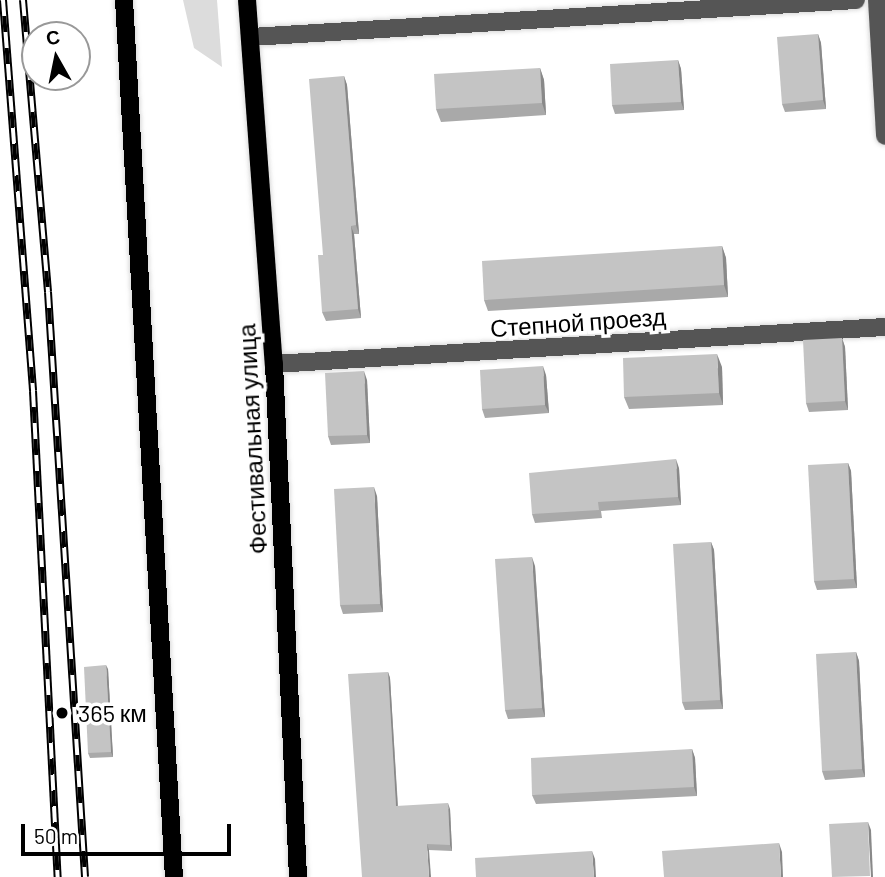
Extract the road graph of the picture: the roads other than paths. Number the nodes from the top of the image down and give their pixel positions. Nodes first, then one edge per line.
1 (124, 0) edge
2 (247, 0) edge
3 (856, 0) edge
4 (877, 0) edge
5 (251, 37) junction
6 (885, 136) edge
7 (885, 327) edge
8 (274, 364) junction
9 (174, 877) edge
10 (298, 877) edge

1 - 9 main road
2 - 5 main road, Фестивальная улица
3 - 5 street
4 - 6 street
5 - 8 main road, Фестивальная улица
7 - 8 street, Степной проезд
8 - 10 main road, Фестивальная улица

